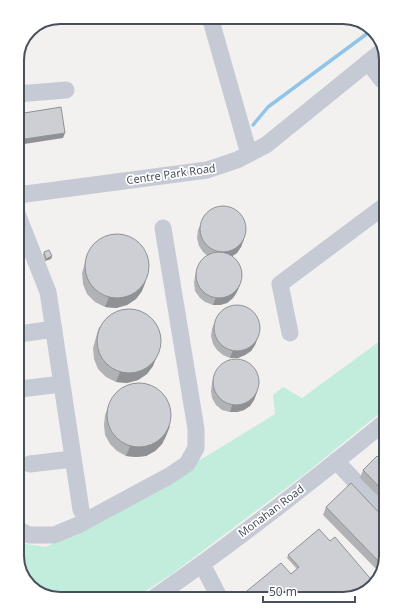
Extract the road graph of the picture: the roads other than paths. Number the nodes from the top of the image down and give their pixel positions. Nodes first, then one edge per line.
1 (212, 24) edge
2 (379, 54) edge
3 (368, 62) junction
4 (379, 76) edge
5 (66, 90) dead end
6 (24, 93) edge
7 (249, 154) junction
8 (24, 194) edge
9 (379, 210) edge
10 (163, 228) dead end
11 (24, 231) edge
12 (54, 329) junction
13 (24, 333) edge
14 (290, 333) dead end
15 (62, 384) junction
16 (24, 389) edge
17 (379, 430) edge
18 (72, 458) junction
19 (336, 461) junction
20 (30, 464) dead end
21 (379, 507) edge
22 (81, 510) dead end
23 (24, 532) edge
24 (202, 564) junction
25 (164, 592) edge
26 (216, 592) edge

1 - 7 street
2 - 3 street, Centre Park Road
3 - 4 street
3 - 7 street, Centre Park Road
5 - 6 street
7 - 8 street, Centre Park Road
9 - 14 street
10 - 23 street
11 - 12 street
12 - 13 street
12 - 15 street
15 - 16 street
15 - 18 street
17 - 19 street, Monahan Road
18 - 20 street
18 - 22 street
19 - 21 street
19 - 24 street, Monahan Road
24 - 25 street, Monahan Road
24 - 26 street

